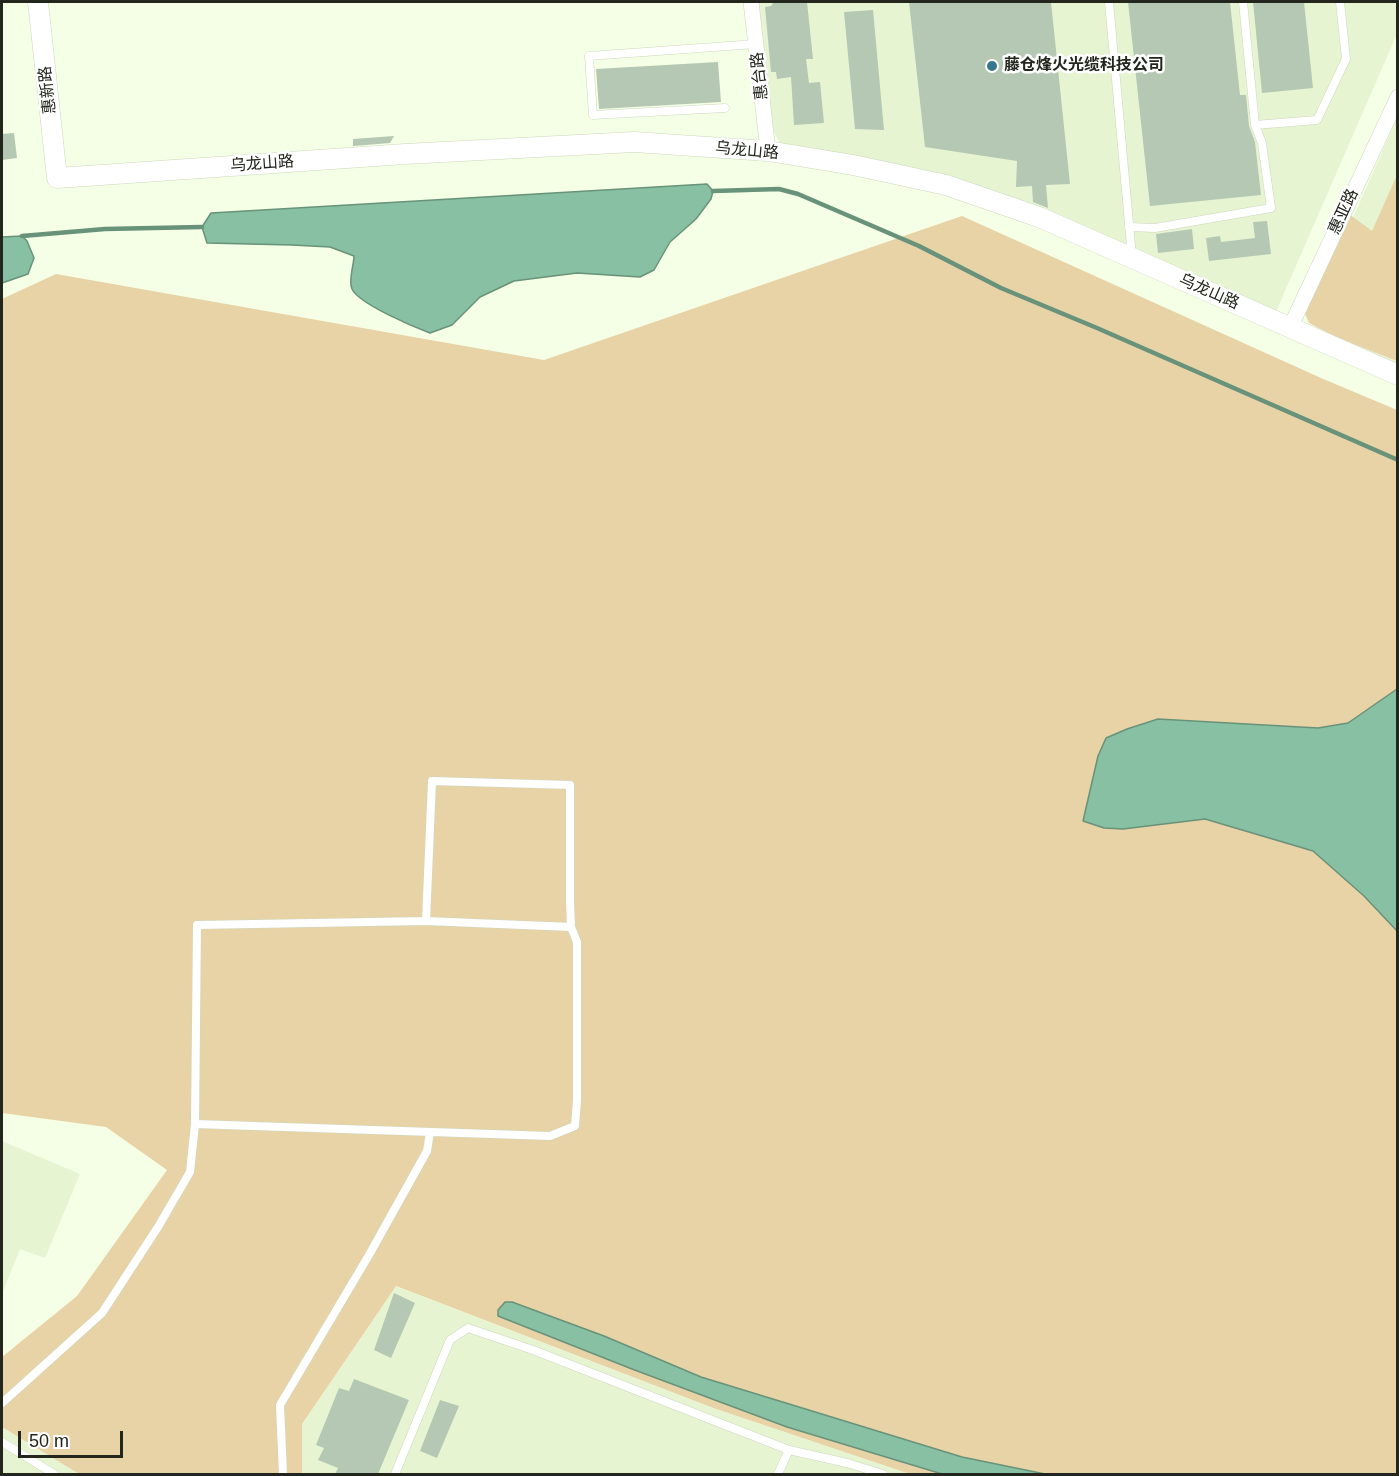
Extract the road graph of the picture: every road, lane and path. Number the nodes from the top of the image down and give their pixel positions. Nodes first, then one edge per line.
1 (38, 2) edge
2 (751, 2) edge
3 (1109, 2) edge
4 (1243, 2) edge
5 (1340, 2) edge
6 (756, 44) junction
7 (1398, 97) edge
8 (725, 108) dead end
9 (1255, 124) junction
10 (768, 151) junction
11 (57, 178) joint
12 (1129, 227) junction
13 (1132, 258) junction
14 (1290, 328) junction
15 (1398, 375) edge
16 (426, 921) junction
17 (571, 927) junction
18 (195, 1124) junction
19 (430, 1132) junction
20 (2, 1403) edge
21 (2, 1442) edge
22 (789, 1450) junction
23 (54, 1474) edge
24 (283, 1474) edge
25 (395, 1474) edge
26 (778, 1474) edge
27 (883, 1474) edge

1 - 11 street, 惠新路
2 - 6 street, 惠台路
3 - 12 lane
4 - 9 lane
5 - 9 lane
6 - 8 lane
6 - 10 street, 惠台路
7 - 14 street, 惠亚路
9 - 12 lane
10 - 11 street, 乌龙山路
10 - 13 street, 乌龙山路
12 - 13 lane
13 - 14 street, 乌龙山路
14 - 15 street, 乌龙山路
16 - 17 lane
16 - 17 lane
16 - 18 lane
17 - 19 lane
18 - 19 lane
18 - 20 lane
19 - 24 lane
21 - 23 lane
22 - 25 lane
22 - 26 lane
22 - 27 lane

